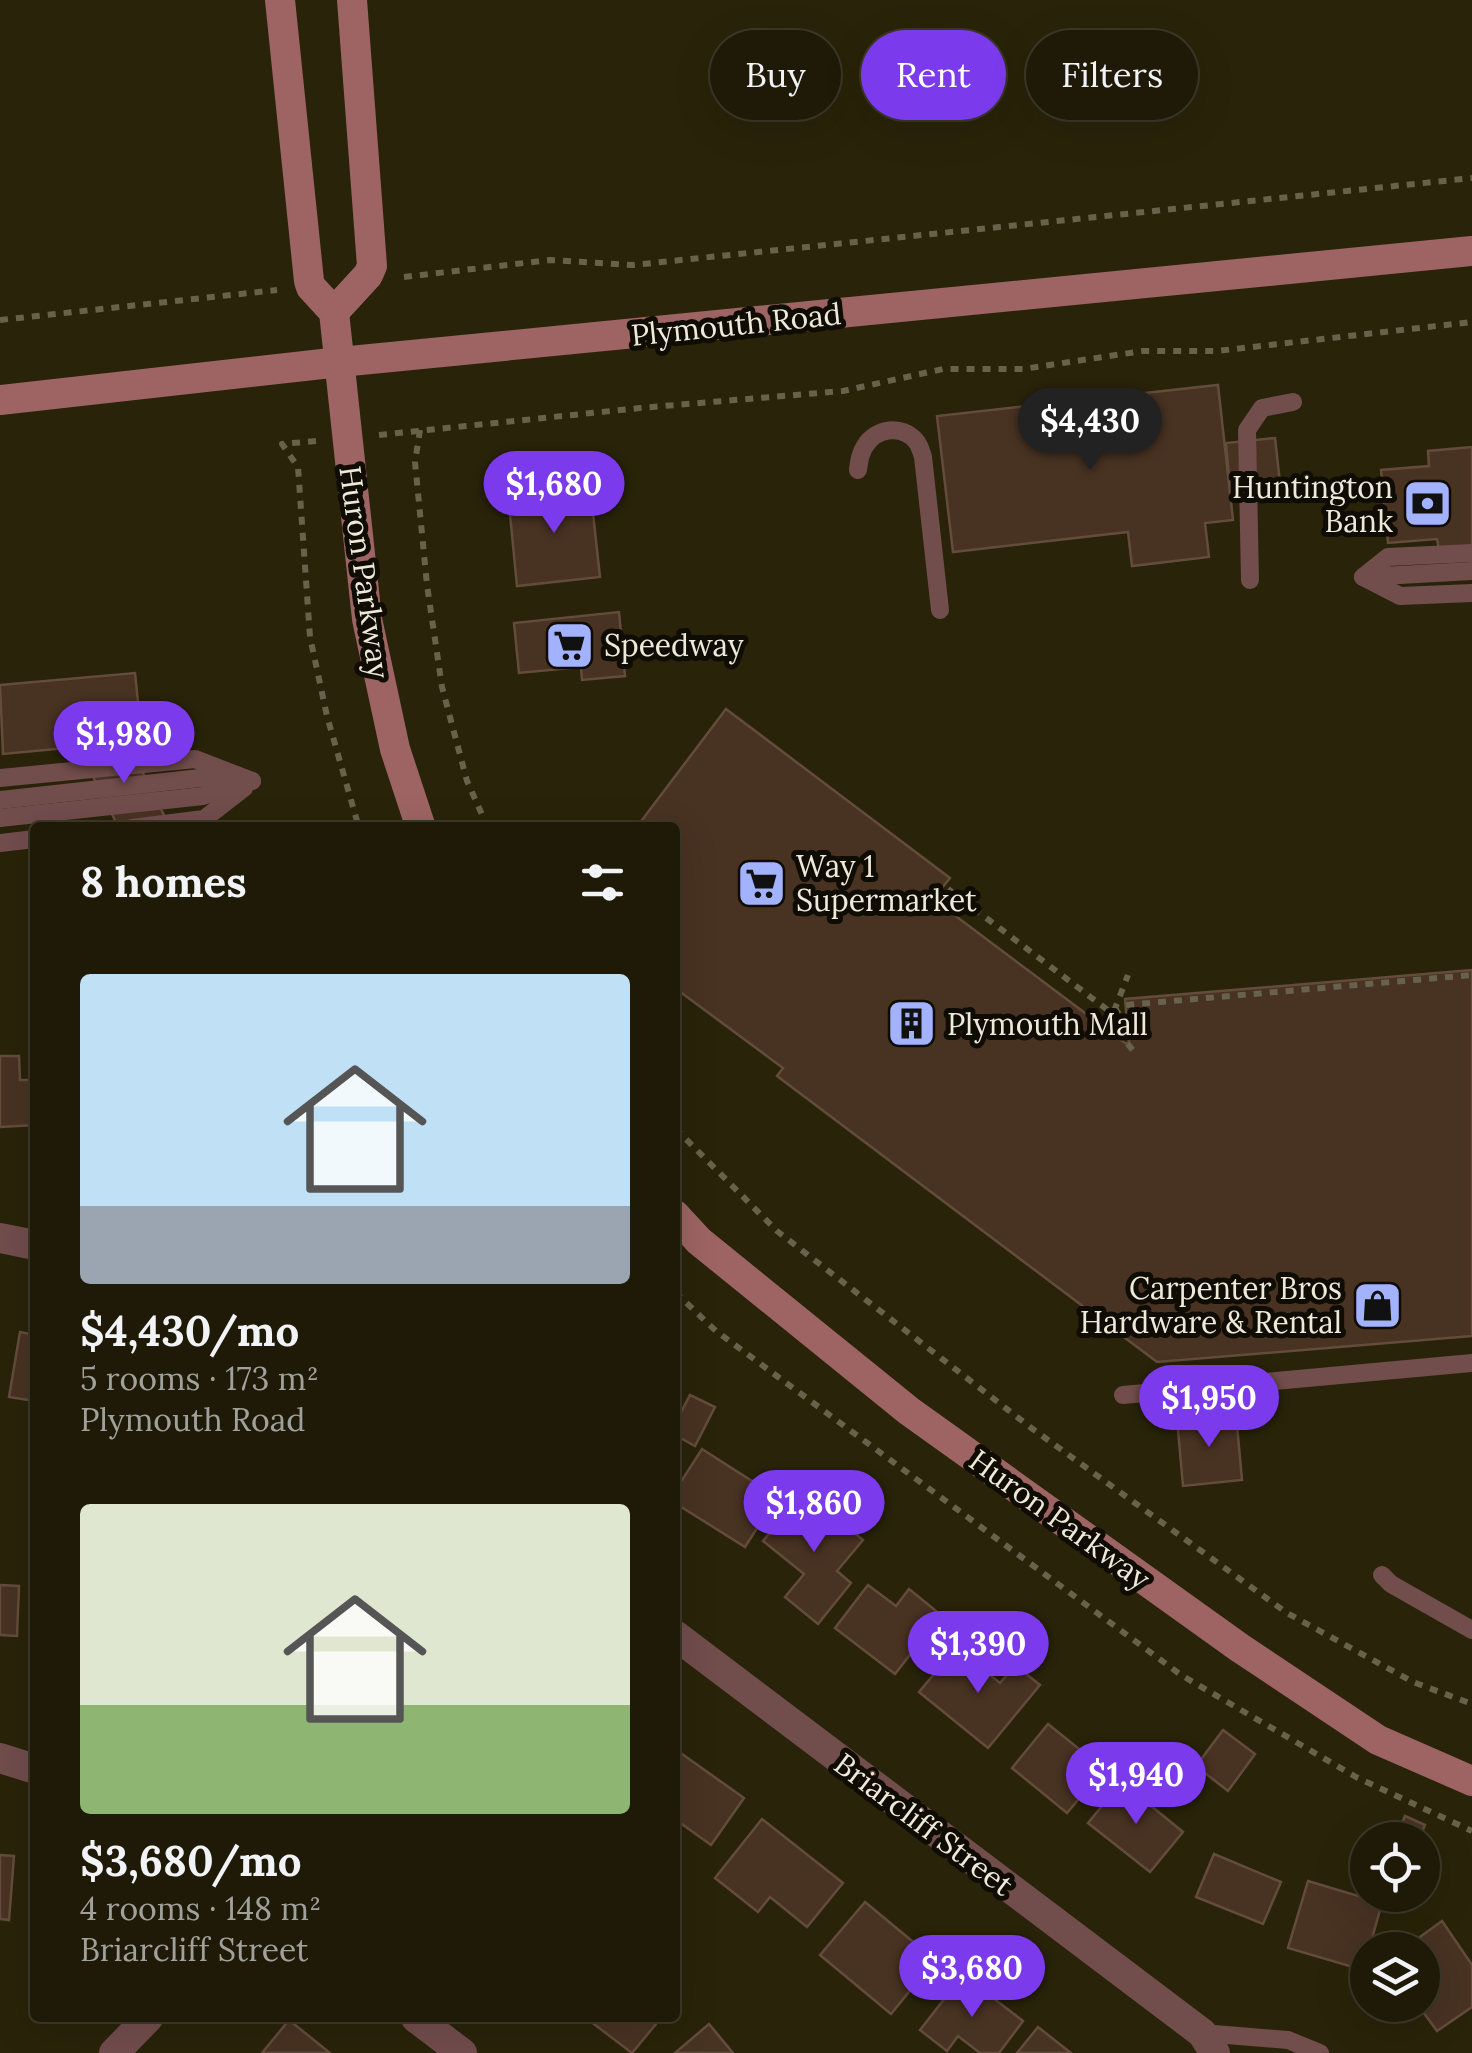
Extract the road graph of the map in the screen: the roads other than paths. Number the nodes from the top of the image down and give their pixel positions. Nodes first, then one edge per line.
1 (280, 0) edge
2 (352, 0) edge
3 (1472, 251) edge
4 (334, 312) junction
5 (340, 362) junction
6 (0, 400) edge
7 (1293, 402) dead end
8 (858, 470) dead end
9 (1472, 554) edge
10 (1472, 572) edge
11 (1364, 577) junction
12 (1250, 580) dead end
13 (1472, 593) edge
14 (940, 610) dead end
15 (0, 778) edge
16 (252, 781) junction
17 (0, 800) edge
18 (0, 818) edge
19 (180, 822) edge
20 (419, 822) edge
21 (30, 840) edge
22 (0, 843) edge
23 (680, 1220) edge
24 (0, 1238) edge
25 (30, 1244) edge
26 (1472, 1363) edge
27 (1123, 1396) dead end
28 (1382, 1575) dead end
29 (1472, 1630) edge
30 (680, 1639) edge
31 (0, 1758) edge
32 (30, 1767) edge
33 (1472, 1781) edge
34 (144, 2022) edge
35 (421, 2022) edge
36 (1209, 2043) edge
37 (114, 2053) edge
38 (462, 2053) edge
39 (1320, 2053) edge

1 - 4 main road, Huron Parkway
2 - 4 main road
3 - 5 main road, Plymouth Road
4 - 5 main road, Huron Parkway
5 - 6 main road, Plymouth Road
5 - 20 main road, Huron Parkway
7 - 12 lane
8 - 14 lane
9 - 11 lane
10 - 11 lane
11 - 13 lane
15 - 16 lane
16 - 17 lane
16 - 18 lane
16 - 19 lane
21 - 22 lane
23 - 33 main road, Huron Parkway
24 - 25 street
26 - 27 lane
28 - 29 lane
30 - 36 street, Briarcliff Street
31 - 32 street
34 - 37 street
35 - 38 street
36 - 39 lane

